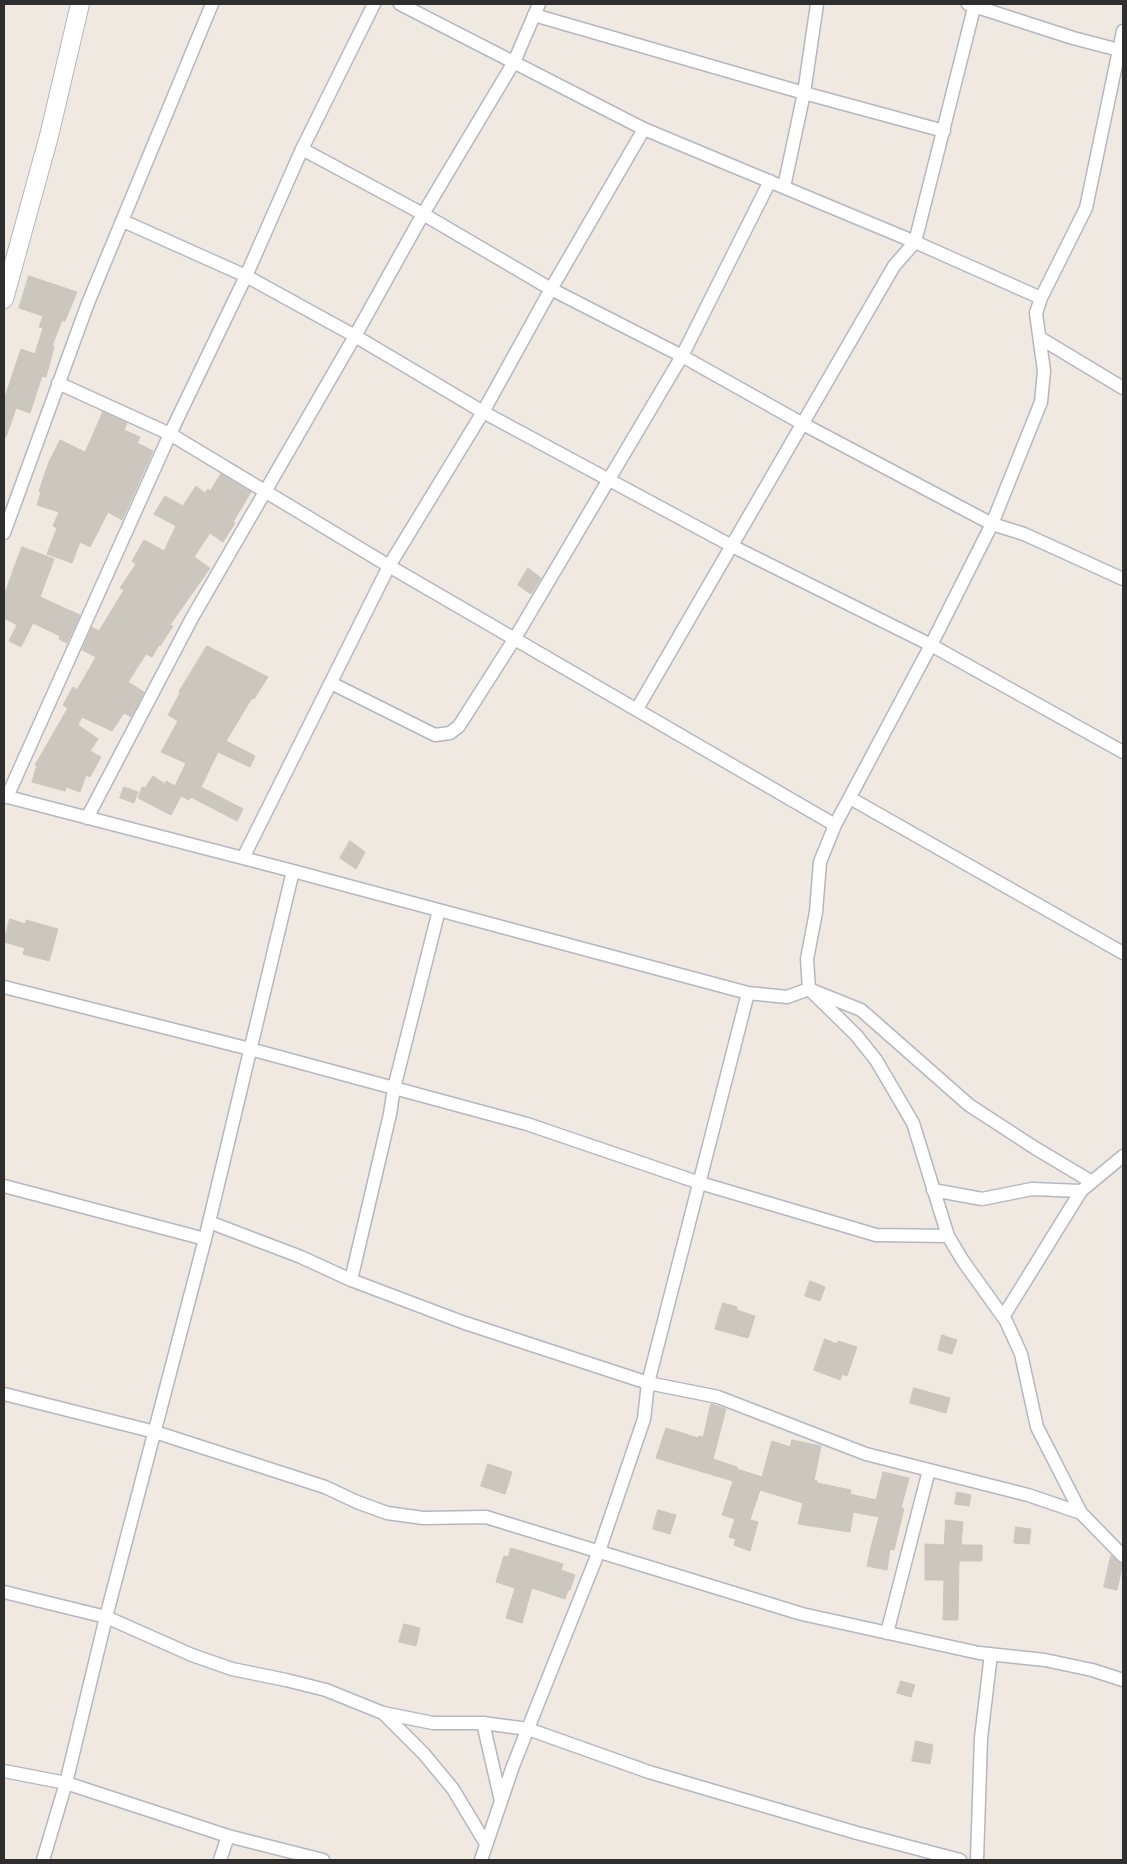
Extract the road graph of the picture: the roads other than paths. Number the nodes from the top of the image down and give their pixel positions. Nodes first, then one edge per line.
1 (80, 4) edge
2 (212, 4) edge
3 (374, 4) edge
4 (400, 4) edge
5 (817, 4) edge
6 (972, 4) edge
7 (537, 9) edge
8 (1123, 31) edge
9 (1121, 51) edge
10 (514, 62) junction
11 (804, 93) junction
12 (644, 128) junction
13 (944, 131) junction
14 (302, 149) junction
15 (770, 181) junction
16 (784, 187) junction
17 (423, 214) junction
18 (123, 221) junction
19 (915, 242) junction
20 (246, 276) junction
21 (551, 289) junction
22 (1040, 298) junction
23 (4, 299) edge
24 (355, 336) junction
25 (1040, 338) junction
26 (682, 356) junction
27 (58, 383) junction
28 (1123, 388) edge
29 (482, 412) junction
30 (802, 424) junction
31 (170, 434) junction
32 (608, 479) junction
33 (265, 491) junction
34 (992, 524) junction
35 (4, 533) edge
36 (732, 546) junction
37 (390, 566) junction
38 (1123, 579) edge
39 (515, 638) junction
40 (931, 645) junction
41 (331, 683) junction
42 (637, 709) junction
43 (1123, 752) edge
44 (5, 797) edge
45 (850, 798) junction
46 (87, 818) junction
47 (835, 825) junction
48 (243, 858) junction
49 (293, 871) junction
50 (439, 910) junction
51 (1123, 953) edge
52 (4, 987) edge
53 (810, 989) junction
54 (748, 993) junction
55 (250, 1049) junction
56 (394, 1088) junction
57 (1123, 1156) edge
58 (1092, 1182) junction
59 (700, 1183) junction
60 (4, 1186) edge
61 (933, 1190) junction
62 (1081, 1191) junction
63 (209, 1222) junction
64 (948, 1236) junction
65 (205, 1239) junction
66 (350, 1280) junction
67 (1003, 1317) junction
68 (648, 1382) junction
69 (4, 1394) edge
70 (155, 1432) junction
71 (929, 1470) junction
72 (1080, 1513) junction
73 (599, 1551) junction
74 (1123, 1556) edge
75 (4, 1592) edge
76 (106, 1617) junction
77 (887, 1633) junction
78 (991, 1654) junction
79 (1123, 1680) edge
80 (383, 1713) junction
81 (483, 1723) junction
82 (528, 1729) junction
83 (4, 1771) edge
84 (66, 1783) junction
85 (501, 1802) junction
86 (228, 1836) junction
87 (486, 1844) junction
88 (43, 1860) edge
89 (220, 1860) edge
90 (322, 1860) edge
91 (481, 1860) edge
92 (960, 1860) edge
93 (977, 1860) edge

1 - 23 street
2 - 18 street
3 - 14 street
4 - 10 street
5 - 11 street
6 - 9 street
6 - 13 street
7 - 10 street
7 - 11 street
8 - 9 street
9 - 22 street
10 - 12 street
10 - 17 street
11 - 13 street
11 - 16 street
12 - 15 street
12 - 21 street
13 - 19 street
14 - 17 street
14 - 20 street
15 - 16 street
15 - 26 street
16 - 19 street
17 - 21 street
17 - 24 street
18 - 20 street
18 - 27 street
19 - 22 street
19 - 30 street
20 - 24 street
20 - 31 street
21 - 26 street
21 - 29 street
22 - 25 street
24 - 29 street
24 - 33 street
25 - 28 street
25 - 34 street
26 - 30 street
26 - 32 street
27 - 31 street
27 - 35 street
29 - 32 street
29 - 37 street
30 - 34 street
30 - 36 street
31 - 33 street
31 - 44 street
32 - 36 street
32 - 39 street
33 - 37 street
33 - 46 street
34 - 38 street
34 - 40 street
36 - 40 street
36 - 42 street
37 - 39 street
37 - 41 street
39 - 41 street
39 - 42 street
40 - 43 street
40 - 45 street
41 - 48 street
42 - 47 street
44 - 46 street
45 - 47 street
45 - 51 street
46 - 48 street
47 - 53 street
48 - 49 street
49 - 50 street
49 - 55 street
50 - 54 street
50 - 56 street
52 - 55 street
53 - 54 street
53 - 58 street
53 - 61 street
54 - 59 street
55 - 56 street
55 - 63 street
56 - 59 street
56 - 66 street
57 - 58 street
58 - 62 street
59 - 64 street
59 - 68 street
60 - 65 street
61 - 62 street
61 - 64 street
62 - 67 street
63 - 65 street
63 - 66 street
64 - 67 street
65 - 70 street
66 - 68 street
67 - 72 street
68 - 71 street
68 - 73 street
69 - 70 street
70 - 73 street
70 - 76 street
71 - 72 street
71 - 77 street
72 - 74 street
73 - 77 street
73 - 82 street
75 - 76 street
76 - 80 street
76 - 84 street
77 - 78 street
78 - 79 street
78 - 93 street
80 - 81 street
80 - 87 street
81 - 82 street
81 - 85 street
82 - 85 street
82 - 92 street
83 - 84 street
84 - 86 street
84 - 88 street
85 - 87 street
86 - 89 street
86 - 90 street
87 - 91 street

